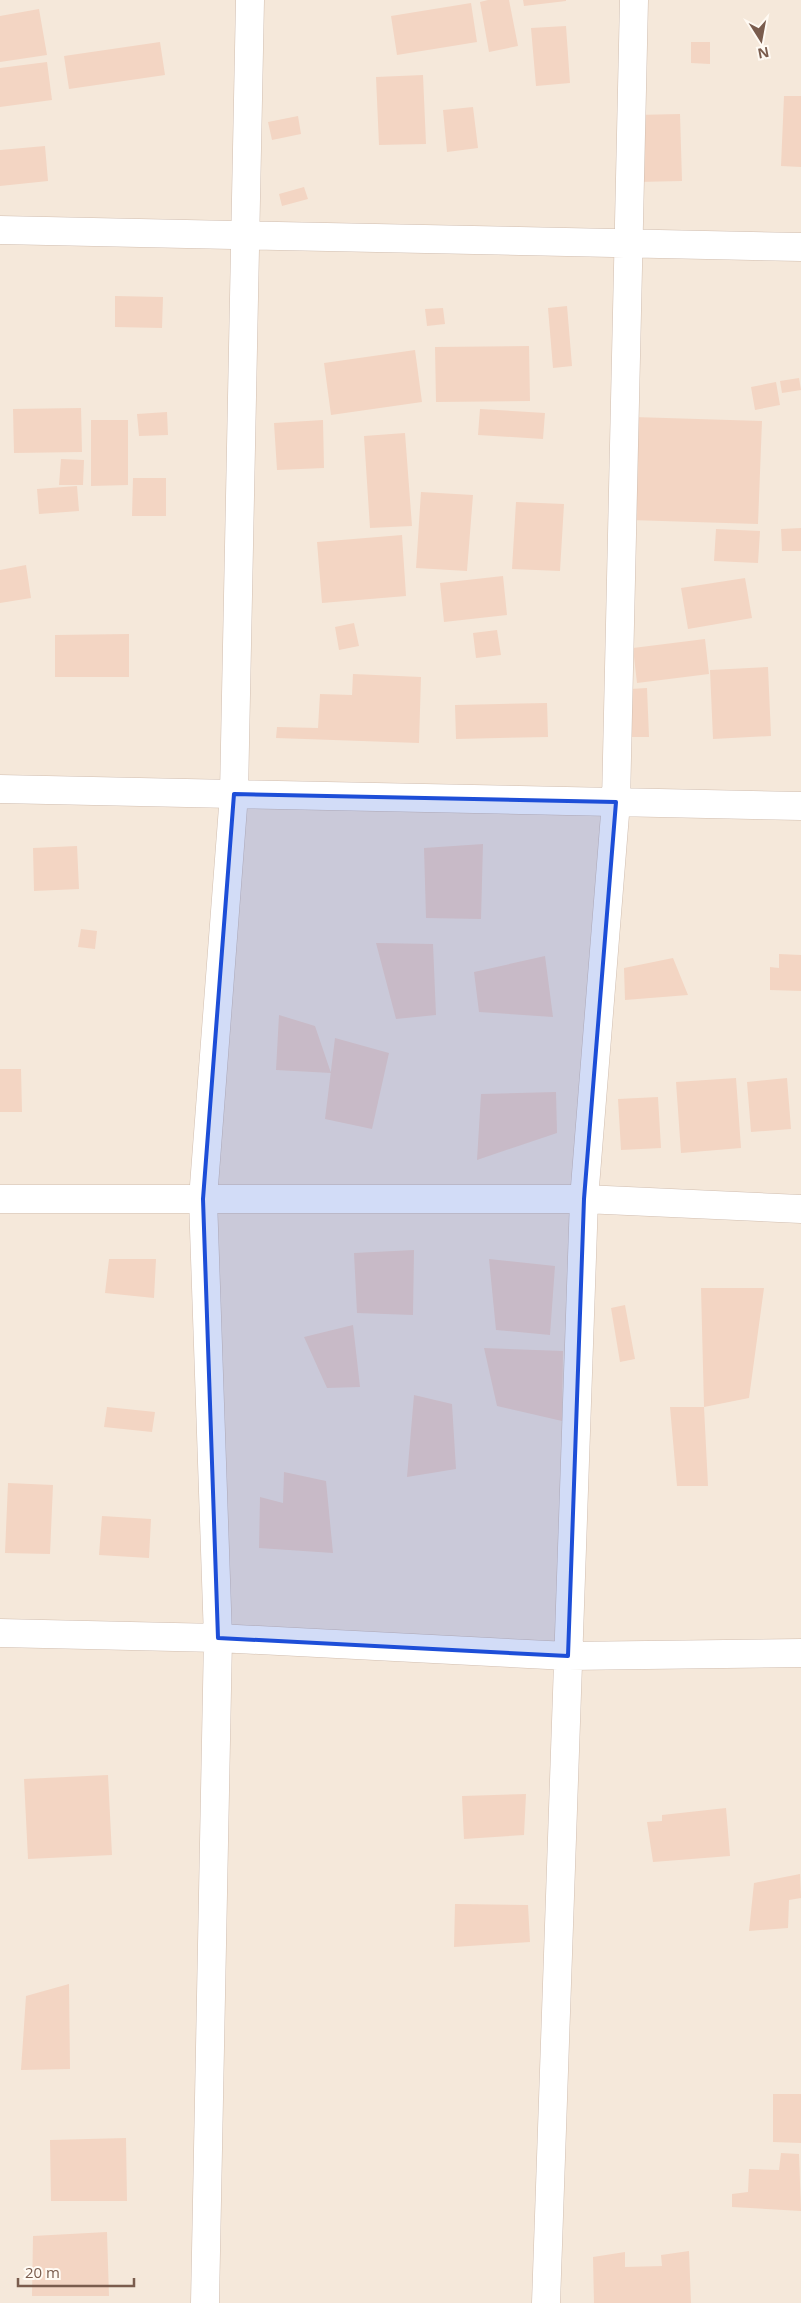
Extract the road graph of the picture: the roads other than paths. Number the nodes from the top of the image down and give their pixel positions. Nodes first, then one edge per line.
1 (250, 0) edge
2 (634, 0) edge
3 (0, 230) edge
4 (245, 236) junction
5 (628, 244) junction
6 (801, 247) edge
7 (0, 789) edge
8 (234, 794) junction
9 (616, 802) junction
10 (801, 806) edge
11 (0, 1199) edge
12 (203, 1199) junction
13 (584, 1199) junction
14 (801, 1208) edge
15 (0, 1633) edge
16 (218, 1638) junction
17 (801, 1653) edge
18 (568, 1656) junction
19 (205, 2303) edge
20 (546, 2303) edge

1 - 4 street
2 - 5 street
3 - 4 street
4 - 5 street
4 - 8 street
5 - 6 street
5 - 9 street
7 - 8 street
8 - 9 street
8 - 12 street
9 - 10 street
9 - 13 street
11 - 12 street
12 - 13 street
12 - 16 street
13 - 14 street
13 - 18 street
15 - 16 street
16 - 18 street
16 - 19 street
17 - 18 street
18 - 20 street

